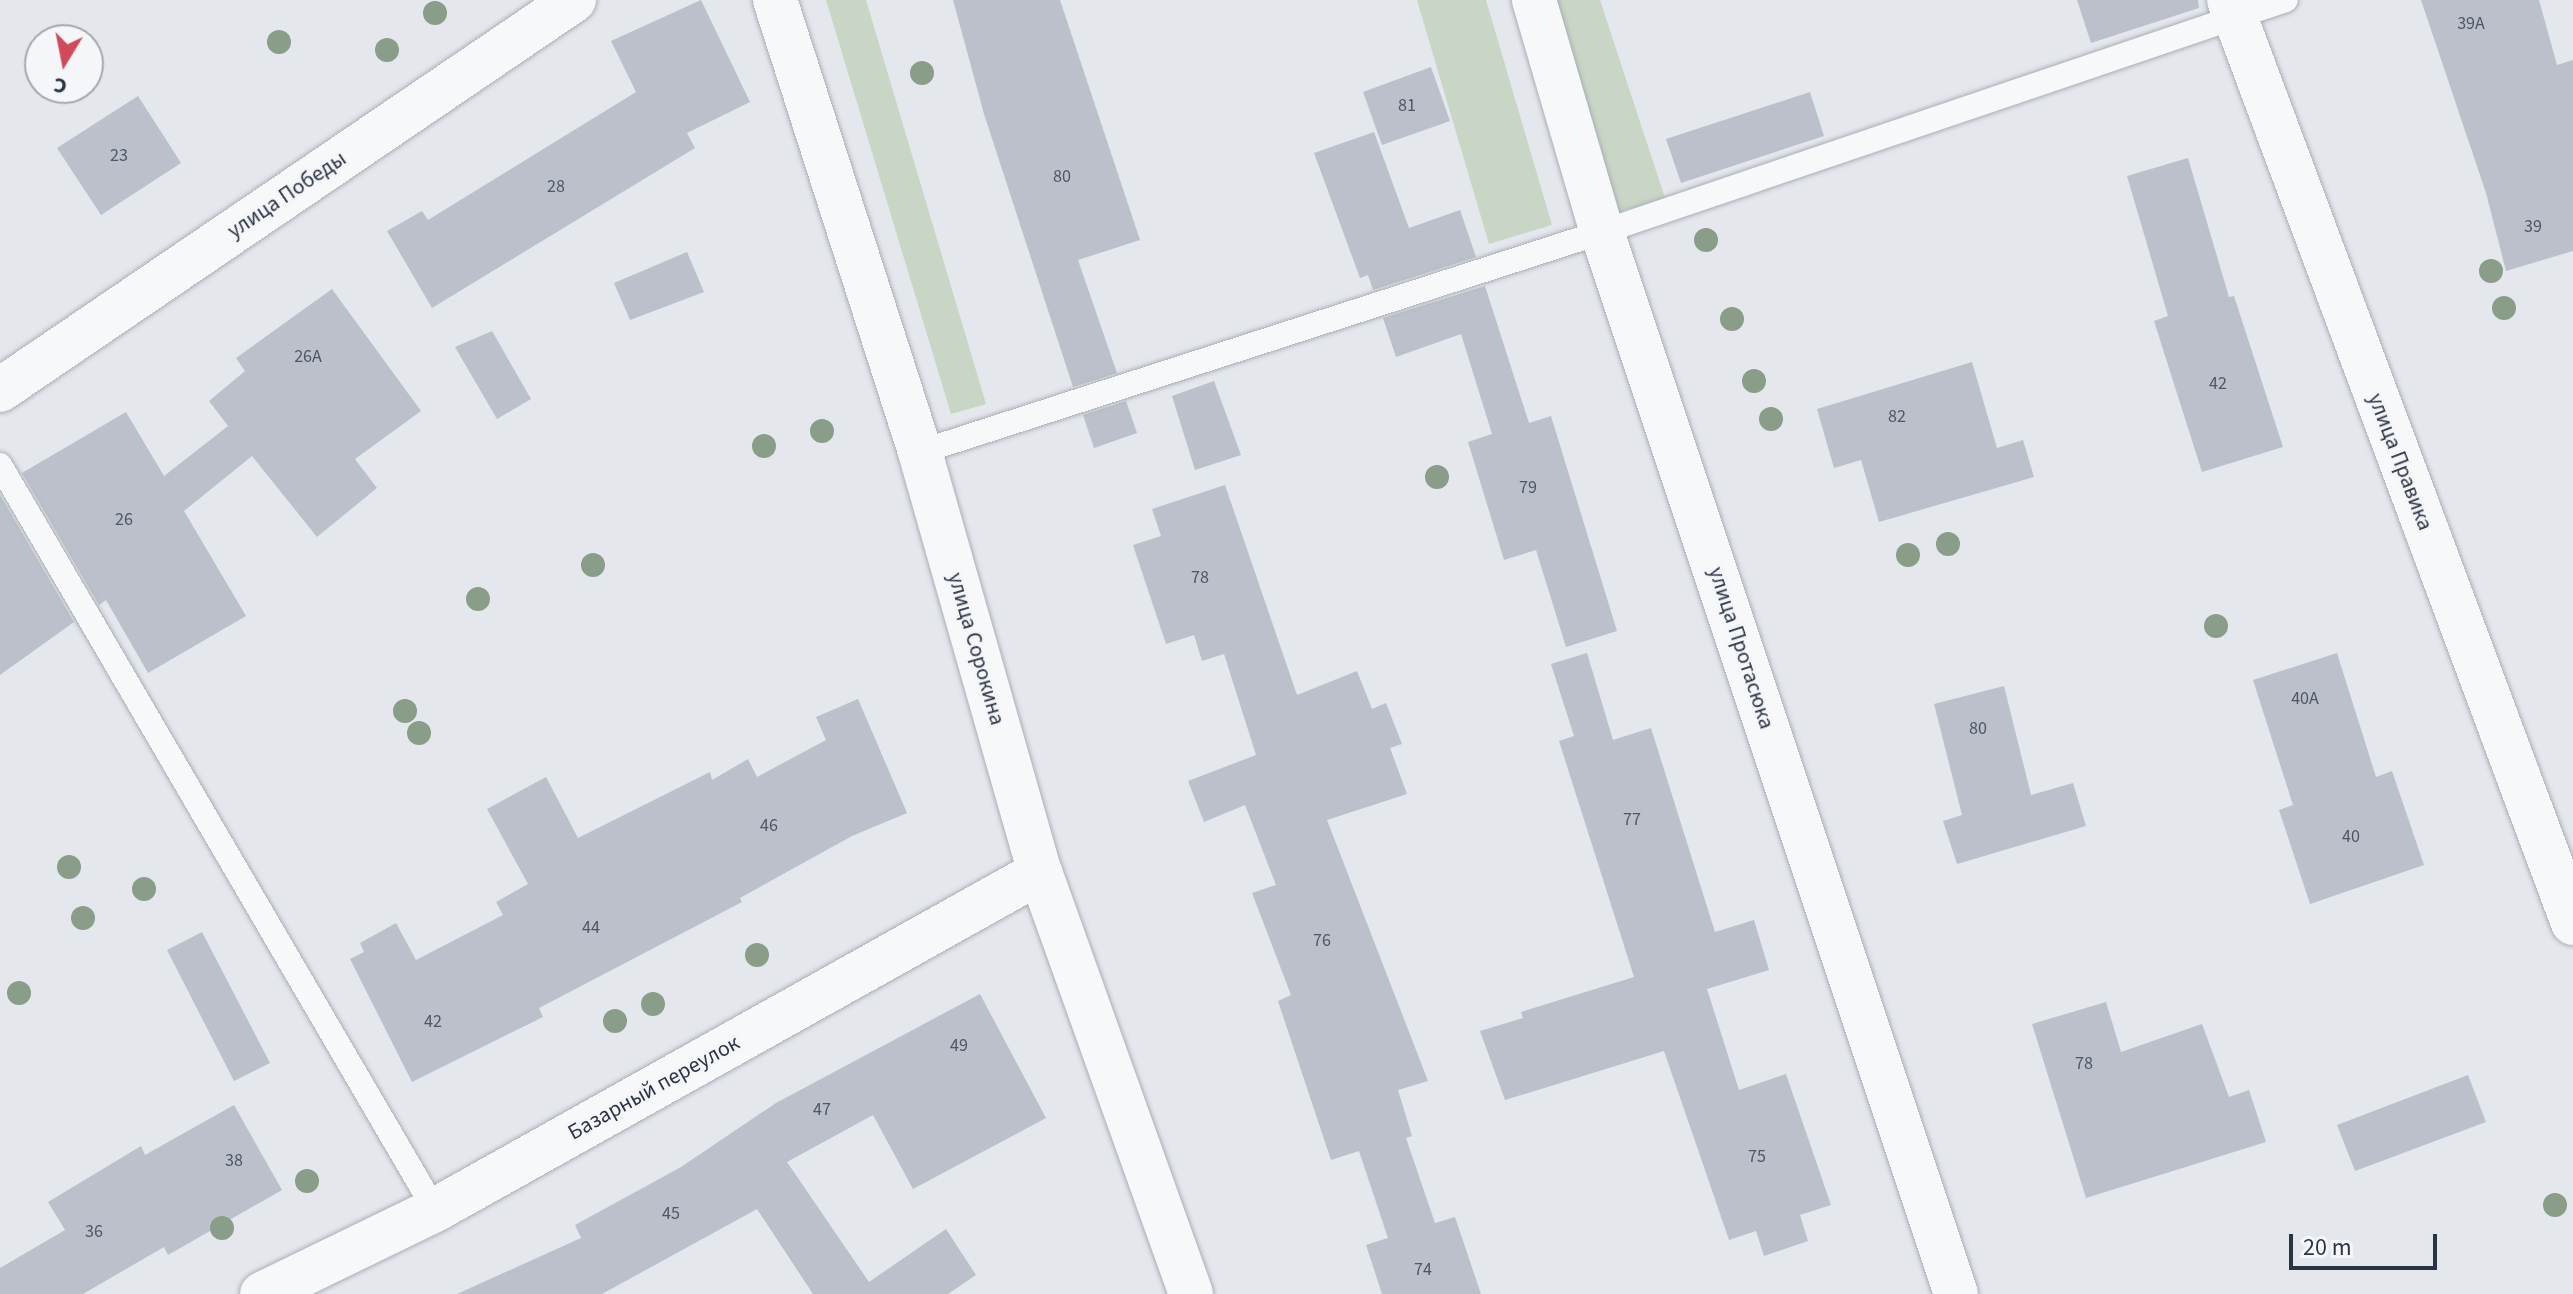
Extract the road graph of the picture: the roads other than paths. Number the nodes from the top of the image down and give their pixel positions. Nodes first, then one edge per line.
1 (574, 0) edge
2 (775, 0) edge
3 (1534, 0) edge
4 (2286, 0) edge
5 (2231, 9) edge
6 (1602, 232) junction
7 (0, 390) edge
8 (920, 452) junction
9 (0, 465) edge
10 (1040, 872) junction
11 (2573, 923) edge
12 (435, 1210) junction
13 (262, 1294) edge
14 (1191, 1294) edge
15 (1956, 1294) edge

1 - 7 street, улица Победы
2 - 8 street, улица Сорокина
3 - 6 street, улица Протасюка
4 - 5 lane
5 - 6 lane
5 - 11 street, улица Правика
6 - 8 lane
6 - 15 street, улица Протасюка
8 - 10 street, улица Сорокина
9 - 12 lane
10 - 12 street, Базарный переулок
10 - 14 street, улица Сорокина
12 - 13 street, Базарный переулок

